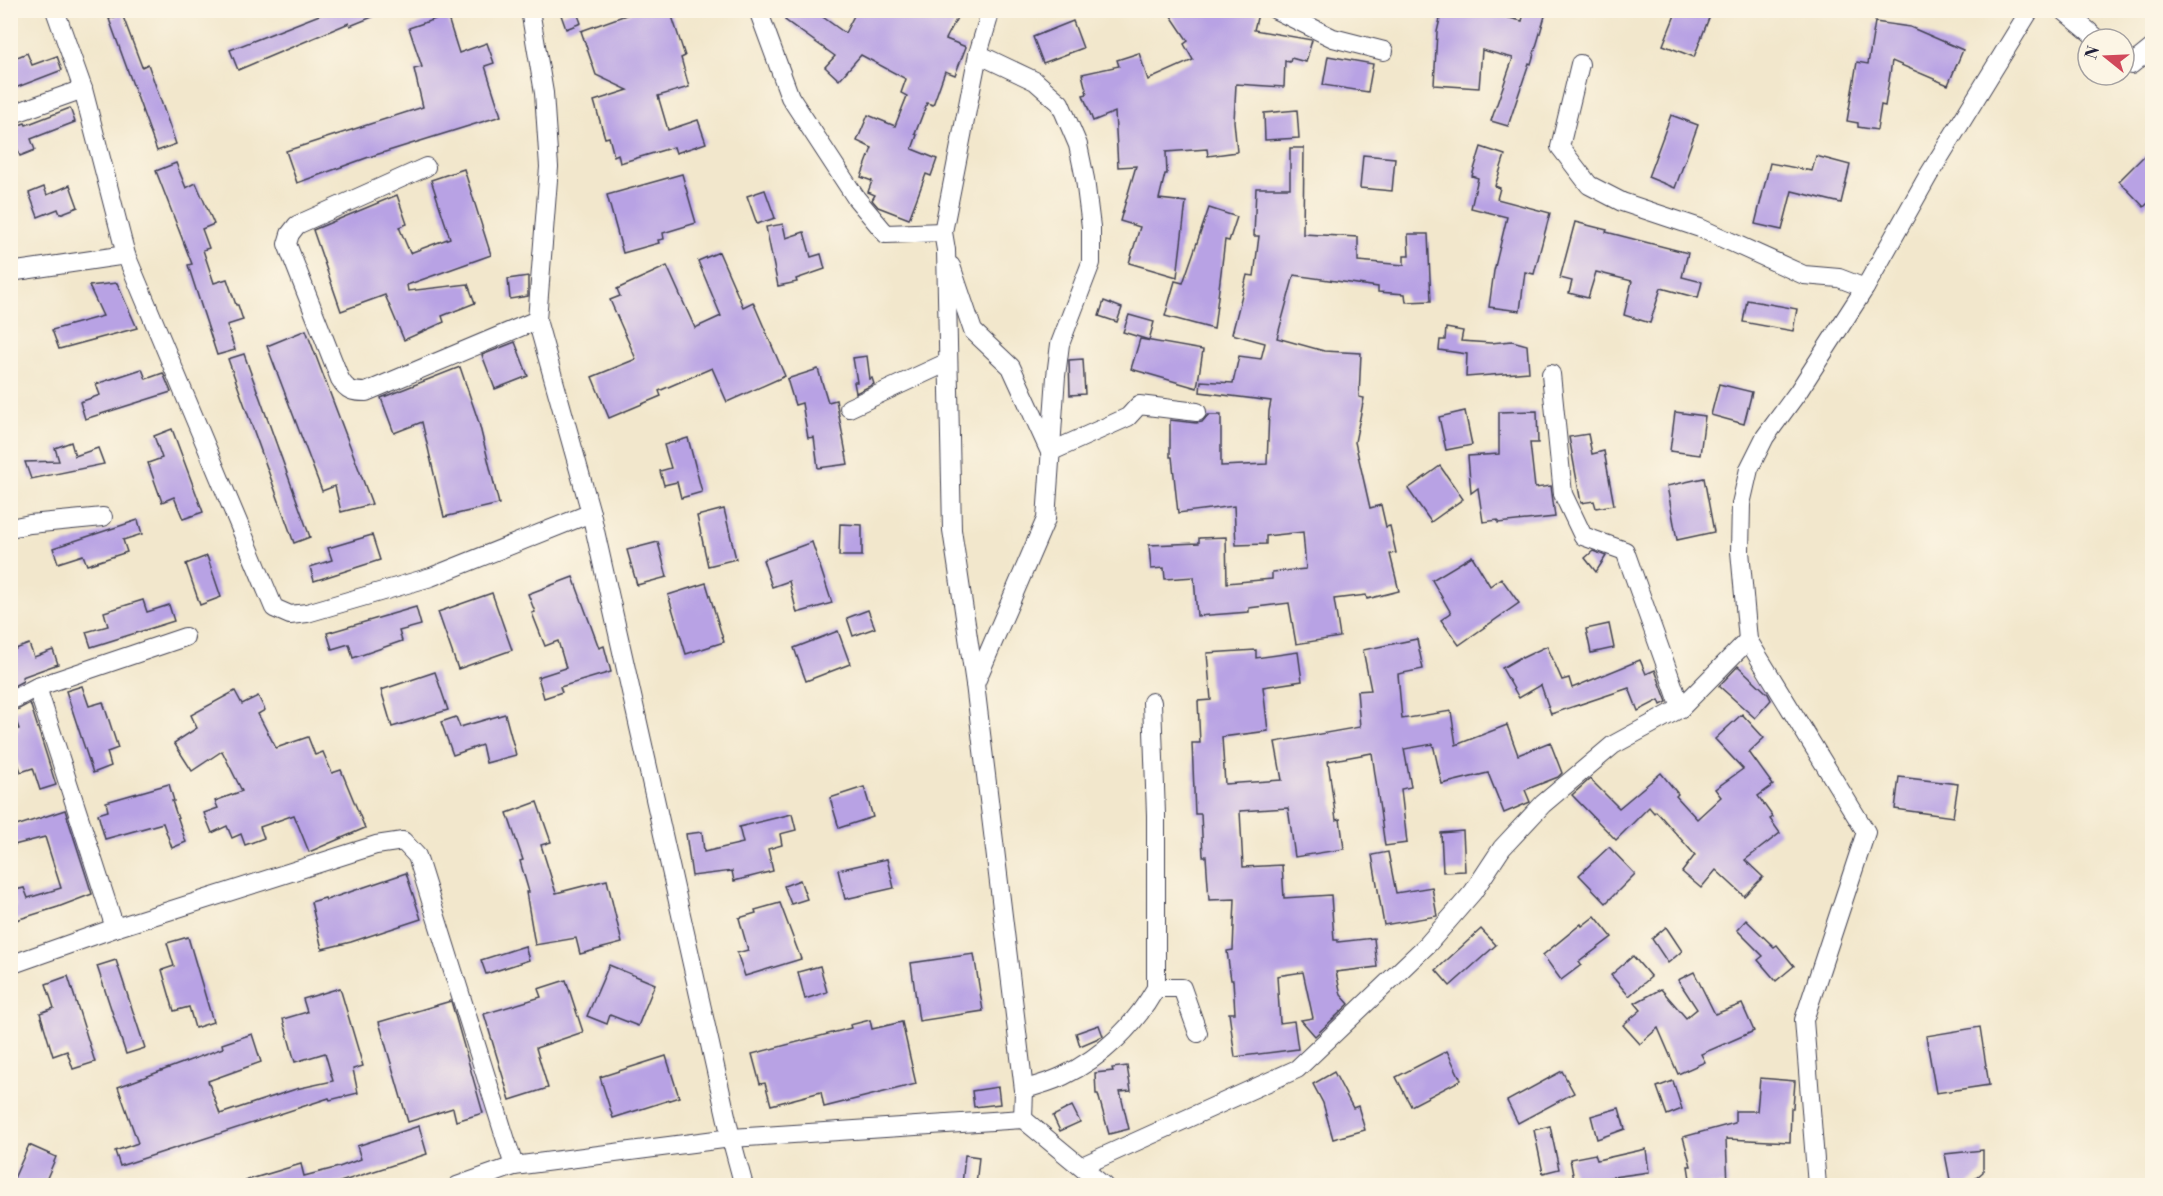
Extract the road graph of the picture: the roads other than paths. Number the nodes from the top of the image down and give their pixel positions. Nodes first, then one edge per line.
1 (55, 10) edge
2 (530, 10) edge
3 (758, 10) edge
4 (992, 10) edge
5 (1276, 10) edge
6 (2030, 10) edge
7 (2063, 10) edge
8 (2084, 27) edge
9 (2152, 48) edge
10 (1384, 51) dead end
11 (978, 54) junction
12 (2136, 61) edge
13 (1580, 64) dead end
14 (83, 89) junction
15 (10, 116) edge
16 (426, 167) dead end
17 (944, 241) junction
18 (126, 255) junction
19 (10, 272) edge
20 (1865, 288) junction
21 (537, 320) junction
22 (948, 362) junction
23 (1551, 374) dead end
24 (849, 408) dead end
25 (1197, 412) dead end
26 (1050, 452) junction
27 (591, 513) junction
28 (103, 517) dead end
29 (10, 528) edge
30 (185, 637) dead end
31 (1748, 640) junction
32 (975, 684) junction
33 (37, 687) junction
34 (10, 701) edge
35 (1152, 702) dead end
36 (1681, 708) junction
37 (115, 928) junction
38 (10, 965) edge
39 (1156, 988) junction
40 (1198, 1033) dead end
41 (1024, 1090) junction
42 (1023, 1119) junction
43 (731, 1138) junction
44 (514, 1166) junction
45 (1082, 1166) junction
46 (457, 1185) edge
47 (744, 1185) edge
48 (1104, 1185) edge
49 (1817, 1185) edge

1 - 14 street
2 - 21 street
3 - 17 street
4 - 11 street
5 - 10 street
6 - 20 street
7 - 8 street
9 - 12 street
11 - 17 street
11 - 26 street
13 - 20 street
14 - 15 street
14 - 18 street
16 - 21 street
17 - 22 street
17 - 26 street
18 - 19 street
18 - 27 street
20 - 31 street
21 - 27 street
22 - 24 street
22 - 32 street
23 - 36 street
25 - 26 street
26 - 32 street
27 - 43 street
28 - 29 street
30 - 33 street
31 - 36 street
31 - 49 street
32 - 41 street
33 - 34 street
33 - 37 street
35 - 39 street
36 - 45 street
37 - 38 street
37 - 44 street
39 - 40 street
39 - 41 street
41 - 42 street
42 - 43 street
42 - 45 street
43 - 44 street
43 - 47 street
44 - 46 street
45 - 48 street

